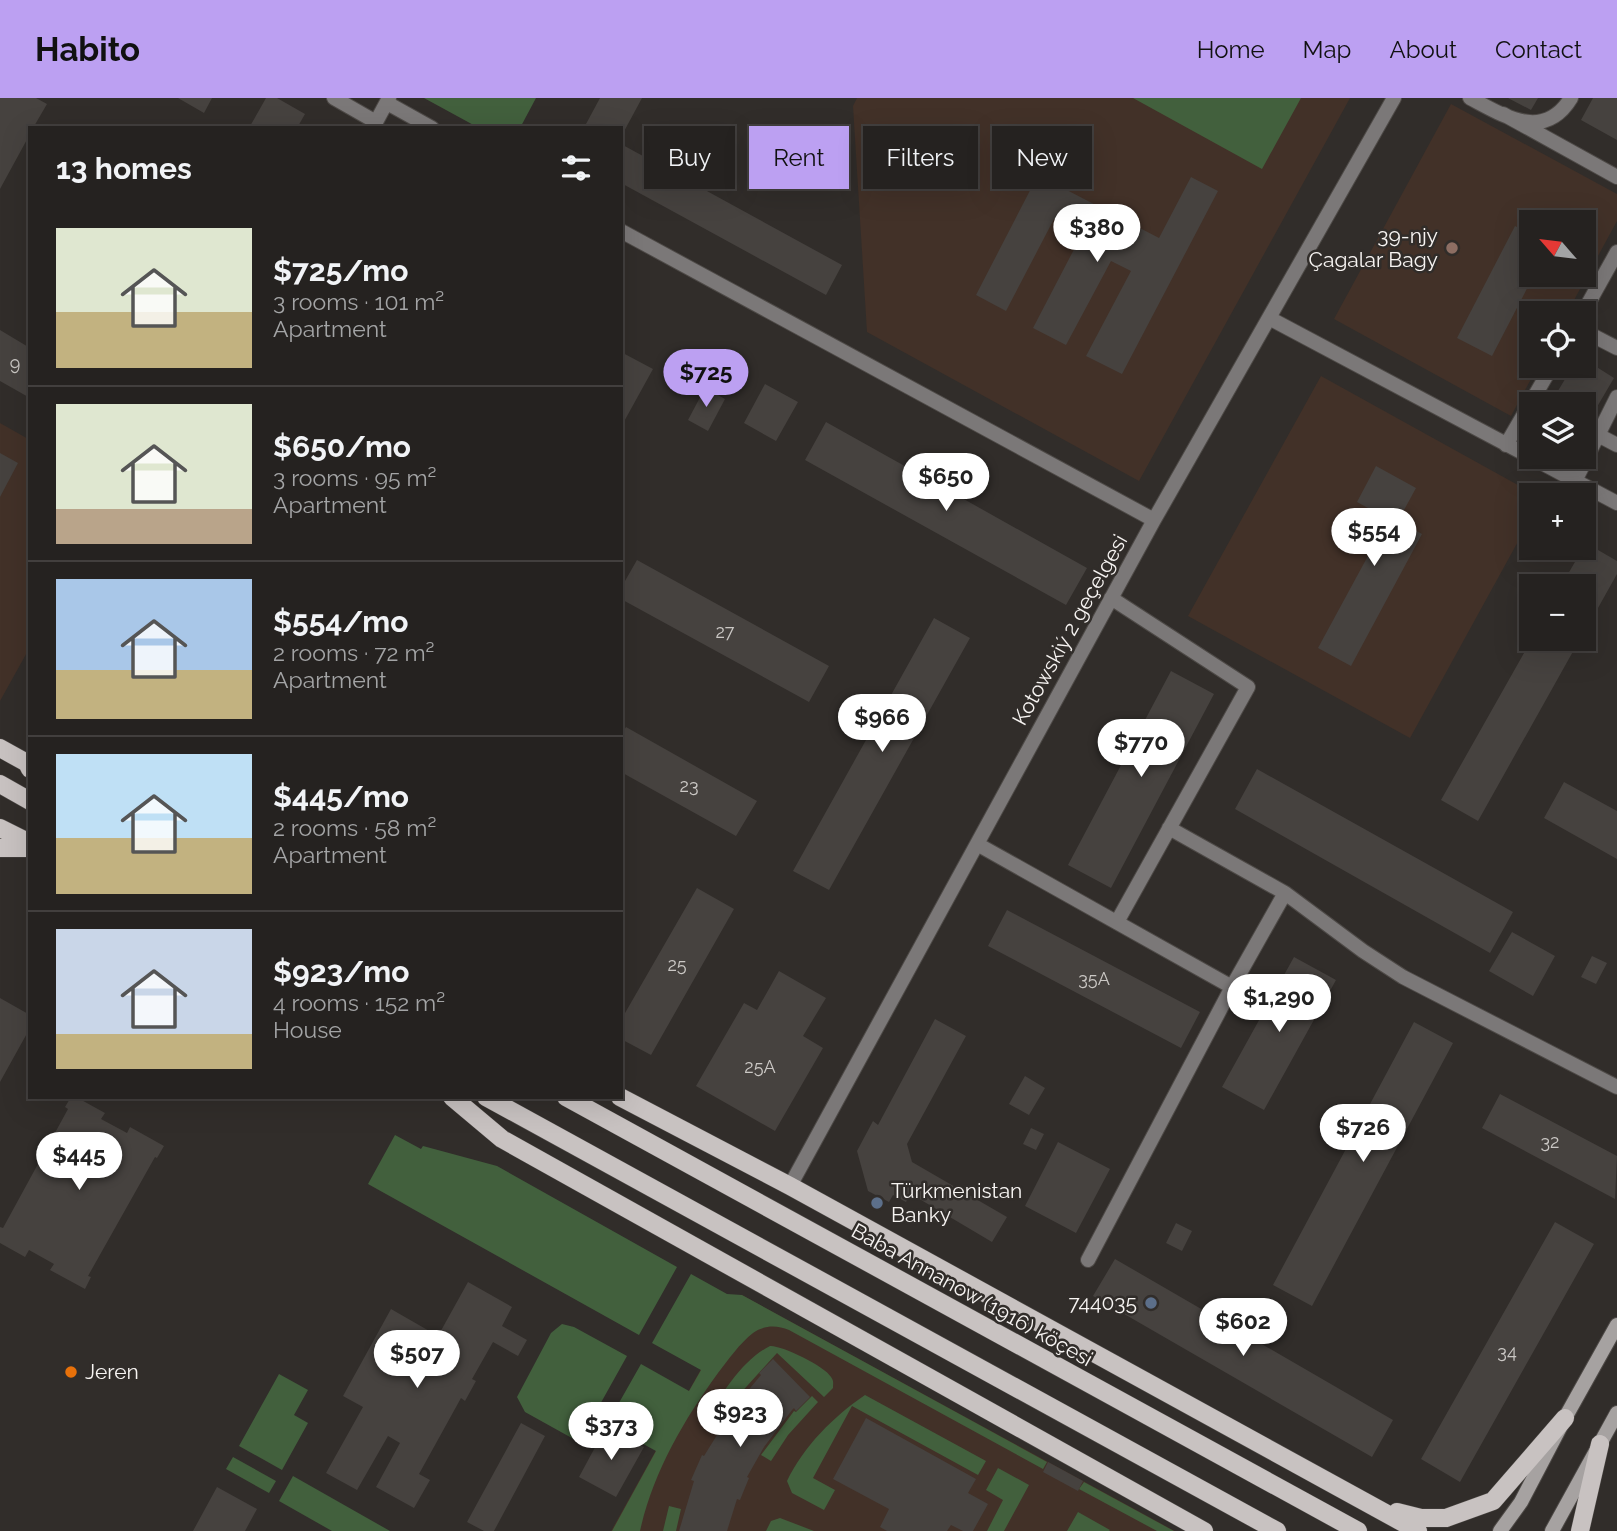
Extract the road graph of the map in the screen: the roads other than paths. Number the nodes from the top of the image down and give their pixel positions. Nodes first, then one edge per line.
1 (334, 98) edge
2 (1394, 98) edge
3 (1470, 98) edge
4 (1570, 98) edge
5 (389, 100) edge
6 (1503, 114) junction
7 (374, 125) edge
8 (429, 126) edge
9 (1617, 177) edge
10 (623, 231) edge
11 (1617, 252) edge
12 (1590, 301) edge
13 (1269, 318) junction
14 (1596, 337) edge
15 (1617, 348) edge
16 (1545, 378) edge
17 (1617, 397) edge
18 (1598, 435) junction
19 (1506, 445) junction
20 (1617, 445) edge
21 (1575, 481) junction
22 (1617, 503) edge
23 (1154, 520) junction
24 (1111, 598) junction
25 (0, 748) edge
26 (28, 762) edge
27 (0, 784) edge
28 (28, 800) edge
29 (0, 828) edge
30 (1169, 828) junction
31 (977, 844) junction
32 (28, 845) edge
33 (28, 846) edge
34 (0, 848) edge
35 (1284, 892) junction
36 (1117, 922) junction
37 (1232, 987) junction
38 (1617, 1087) edge
39 (454, 1099) edge
40 (490, 1099) edge
41 (570, 1099) edge
42 (623, 1099) edge
43 (790, 1186) junction
44 (1088, 1260) dead end
45 (1617, 1325) edge
46 (1617, 1413) edge
47 (1565, 1418) junction
48 (1600, 1444) junction
49 (1377, 1507) junction
50 (1204, 1531) edge
51 (1277, 1531) edge
52 (1358, 1531) edge
53 (1388, 1531) edge
54 (1418, 1531) edge
55 (1500, 1531) edge
56 (1552, 1531) edge
57 (1580, 1531) edge

1 - 7 street
2 - 13 street, Kotowskiý 2 geçelgesi
3 - 6 street
4 - 6 street
5 - 7 street
5 - 8 street
6 - 9 street
10 - 23 street
11 - 12 street
13 - 19 street
13 - 23 street, Kotowskiý 2 geçelgesi
14 - 15 street
16 - 19 street
17 - 18 street
18 - 20 street
18 - 21 street
19 - 21 street
21 - 22 street
23 - 24 street, Kotowskiý 2 geçelgesi
24 - 30 street
24 - 31 street, Kotowskiý 2 geçelgesi
25 - 26 main road
27 - 28 main road
29 - 32 main road
30 - 35 street
30 - 36 street
31 - 36 street
31 - 43 street, Kotowskiý 2 geçelgesi
33 - 34 main road
35 - 37 street
35 - 38 street
36 - 37 street
37 - 44 street
39 - 50 main road
40 - 51 main road
41 - 52 main road, Baba Annanow (1916) köçesi
42 - 43 main road
43 - 49 main road
45 - 47 main road
46 - 48 main road
47 - 49 main road
47 - 55 main road
48 - 56 main road
48 - 57 main road
49 - 53 main road
49 - 54 main road

